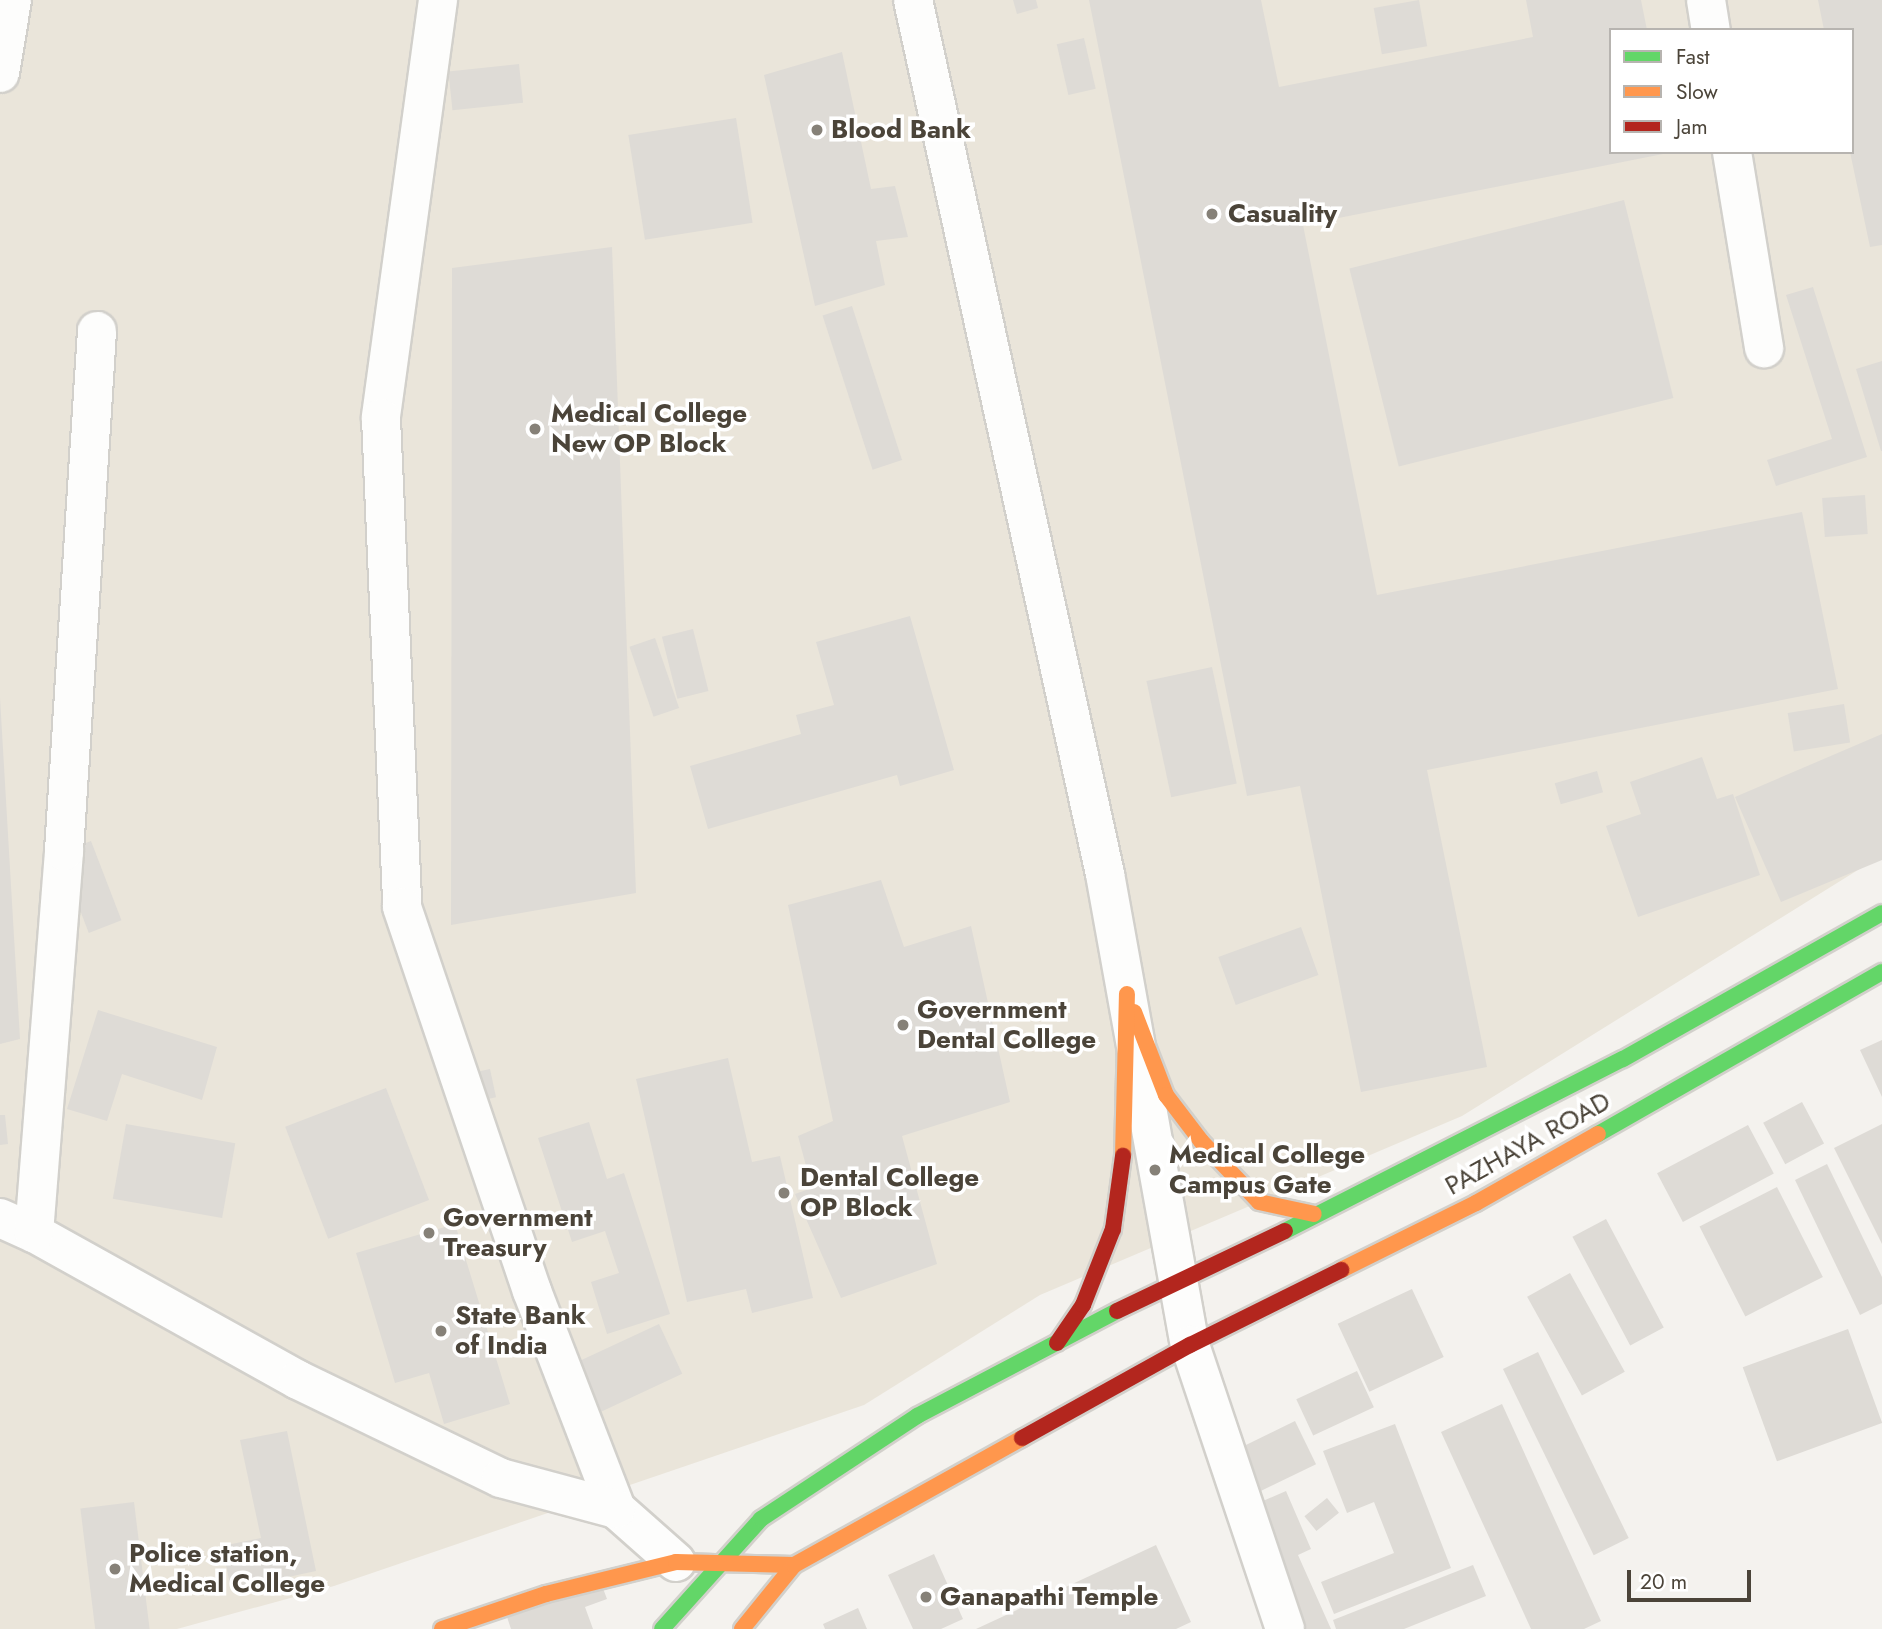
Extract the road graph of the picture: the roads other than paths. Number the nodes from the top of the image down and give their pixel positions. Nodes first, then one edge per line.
1 (12, 0) edge
2 (438, 0) edge
3 (913, 0) edge
4 (1706, 0) edge
5 (1711, 28) edge
6 (0, 73) edge
7 (1732, 154) edge
8 (97, 331) dead end
9 (1764, 348) dead end
10 (1882, 913) edge
11 (1882, 972) edge
12 (1127, 994) junction
13 (1314, 1214) junction
14 (17, 1226) edge
15 (1178, 1281) junction
16 (1057, 1343) junction
17 (1190, 1345) junction
18 (616, 1509) junction
19 (676, 1562) junction
20 (717, 1563) junction
21 (794, 1565) junction
22 (442, 1629) edge
23 (662, 1629) edge
24 (742, 1629) edge
25 (1285, 1629) edge

1 - 6 street
2 - 18 street
3 - 12 street
4 - 5 street
7 - 9 street
8 - 14 street
10 - 13 main road
11 - 17 main road, PAZHAYA ROAD
12 - 13 main road
12 - 15 street
12 - 16 main road
13 - 15 main road
14 - 18 street
15 - 16 main road
15 - 17 street
16 - 20 main road
17 - 21 main road, PAZHAYA ROAD
17 - 25 street
18 - 19 street
19 - 20 main road
19 - 22 main road
20 - 21 main road
20 - 23 main road
21 - 24 main road

